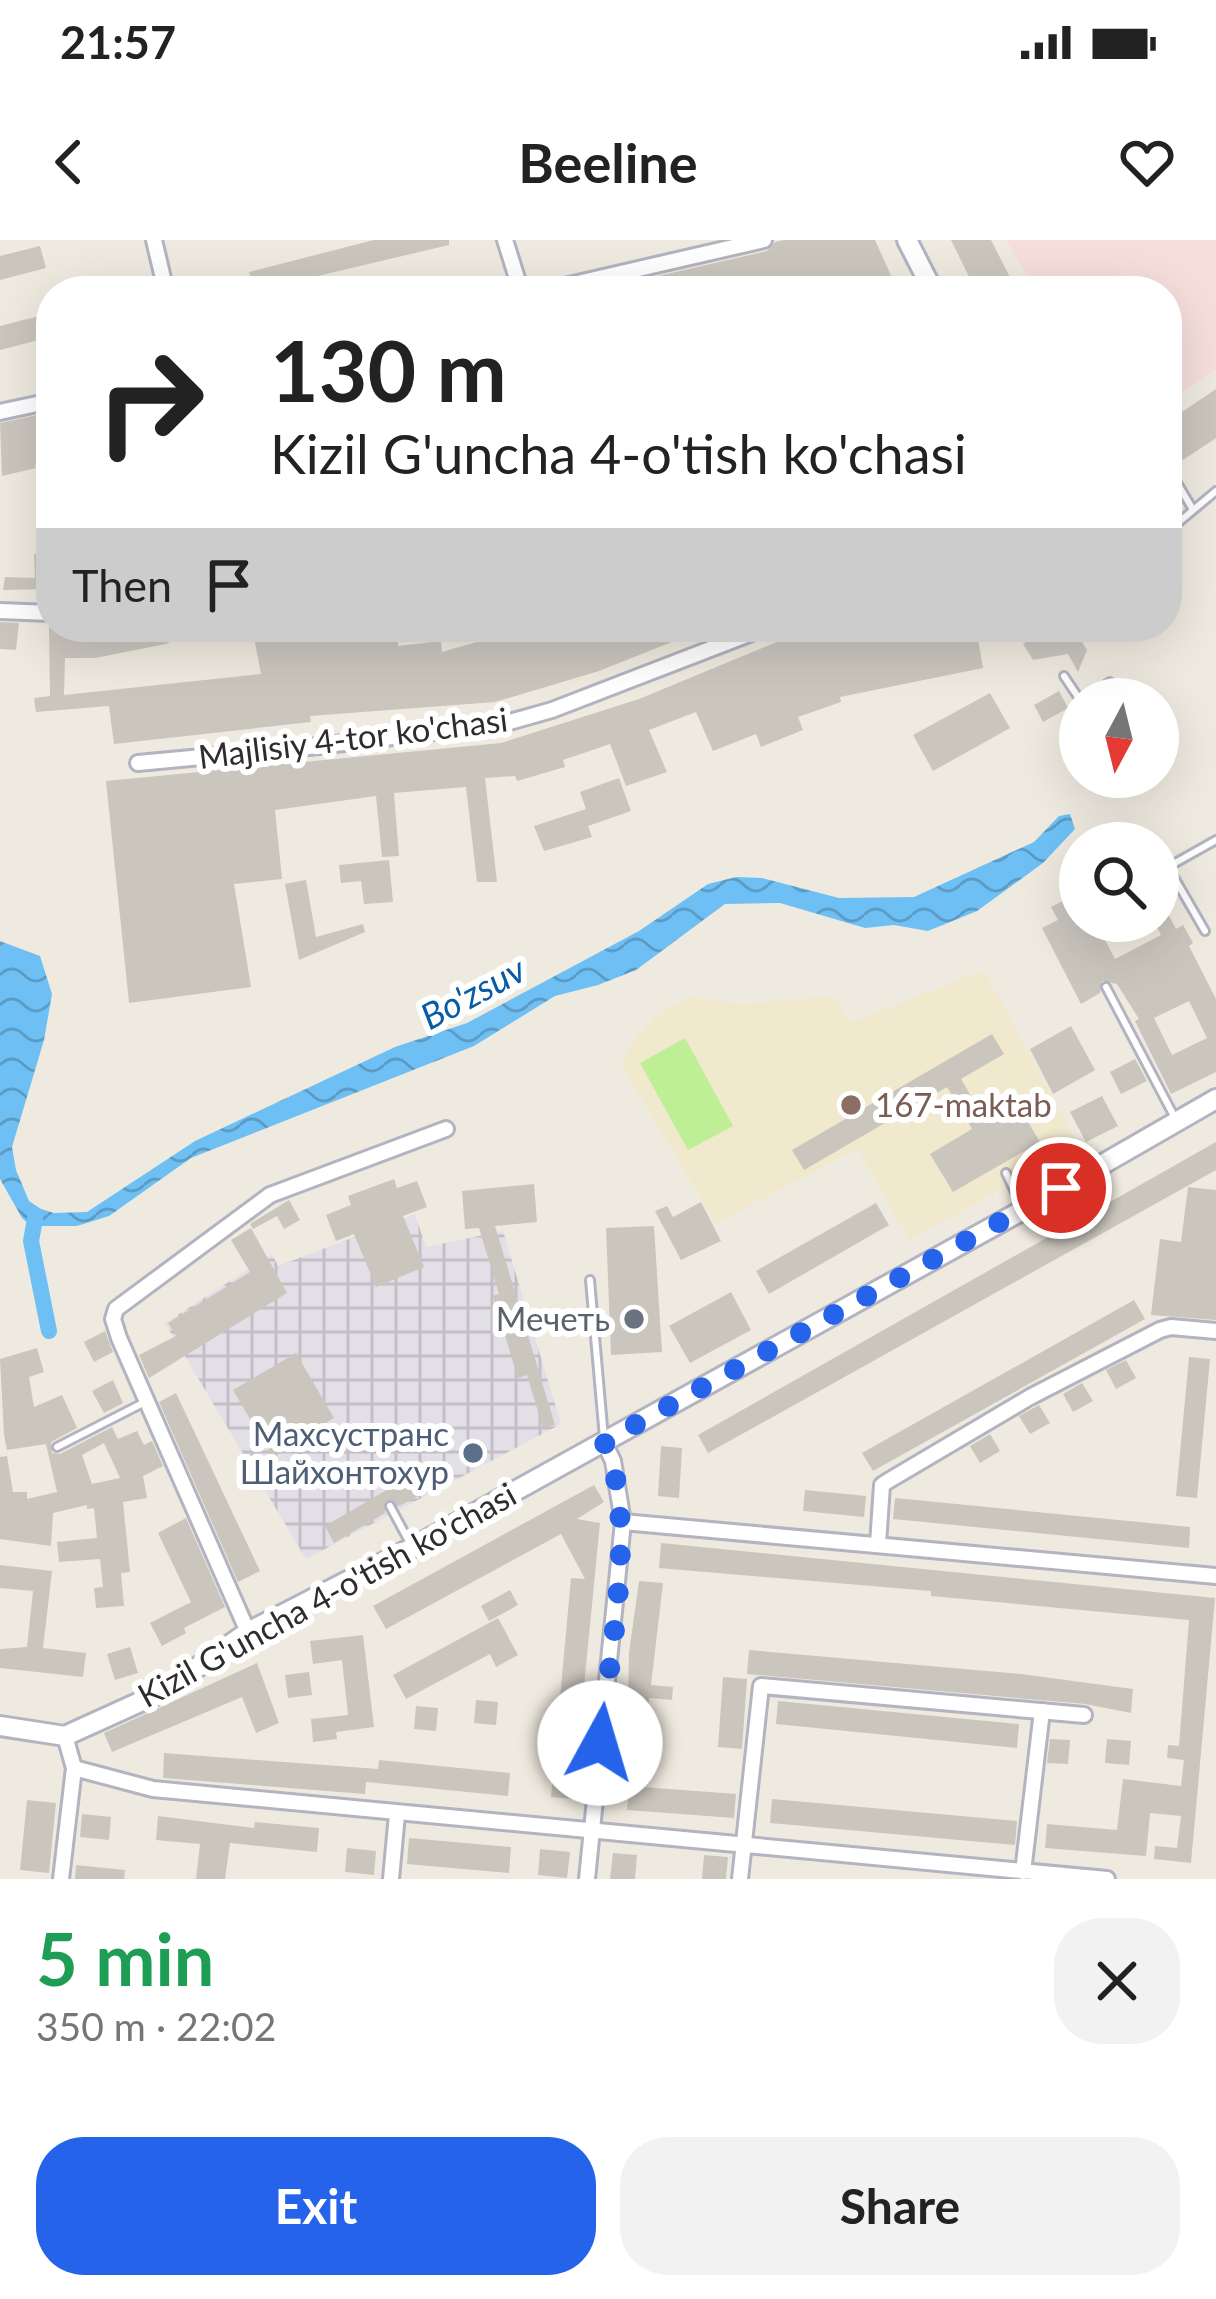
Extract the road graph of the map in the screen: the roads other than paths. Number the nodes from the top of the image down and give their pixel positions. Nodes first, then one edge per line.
1 (154, 240) edge
2 (505, 240) edge
3 (764, 240) edge
4 (907, 240) edge
5 (162, 276) edge
6 (516, 276) edge
7 (608, 276) edge
8 (925, 276) edge
9 (36, 404) edge
10 (0, 412) edge
11 (1182, 491) edge
12 (1216, 491) edge
13 (1192, 508) junction
14 (1182, 518) edge
15 (0, 611) edge
16 (36, 613) edge
17 (728, 642) edge
18 (138, 763) dead end
19 (1216, 840) edge
20 (1205, 932) dead end
21 (1106, 987) dead end
22 (1216, 1099) edge
23 (1177, 1121) junction
24 (446, 1129) dead end
25 (1006, 1173) dead end
26 (1023, 1210) junction
27 (590, 1280) dead end
28 (1216, 1331) edge
29 (147, 1401) junction
30 (604, 1442) junction
31 (57, 1447) dead end
32 (390, 1506) dead end
33 (623, 1522) junction
34 (878, 1544) junction
35 (412, 1548) junction
36 (1216, 1576) edge
37 (248, 1632) junction
38 (1042, 1711) junction
39 (1084, 1715) dead end
40 (0, 1726) edge
41 (64, 1736) junction
42 (74, 1768) junction
43 (397, 1814) junction
44 (592, 1832) junction
45 (744, 1846) junction
46 (1023, 1871) junction
47 (1062, 1877) edge
48 (61, 1879) edge
49 (391, 1879) edge
50 (587, 1879) edge
51 (740, 1879) edge
52 (1107, 1879) edge

1 - 5 street
2 - 6 street
3 - 7 street
4 - 8 street
9 - 10 street
11 - 13 lane
12 - 13 lane
13 - 14 lane
15 - 16 street
17 - 18 street, Majlisiy 4-tor ko'chasi
19 - 20 lane
21 - 23 lane
22 - 23 street, Kizil G'uncha 4-o'tish ko'chasi
23 - 26 street, Kizil G'uncha 4-o'tish ko'chasi
24 - 29 street
25 - 26 lane
26 - 30 street, Kizil G'uncha 4-o'tish ko'chasi
27 - 30 lane
28 - 34 street
29 - 31 lane
29 - 37 street
30 - 33 street
30 - 35 street, Kizil G'uncha 4-o'tish ko'chasi
32 - 35 lane
33 - 34 street
33 - 44 street
34 - 36 street
35 - 37 street, Kizil G'uncha 4-o'tish ko'chasi
37 - 41 street, Kizil G'uncha 4-o'tish ko'chasi
38 - 39 street
38 - 45 street
38 - 46 street
40 - 41 street
41 - 42 street
42 - 43 street
42 - 48 street
43 - 44 street
43 - 49 street
44 - 45 street
44 - 50 street
45 - 46 street
45 - 51 street
46 - 47 street
47 - 52 street

